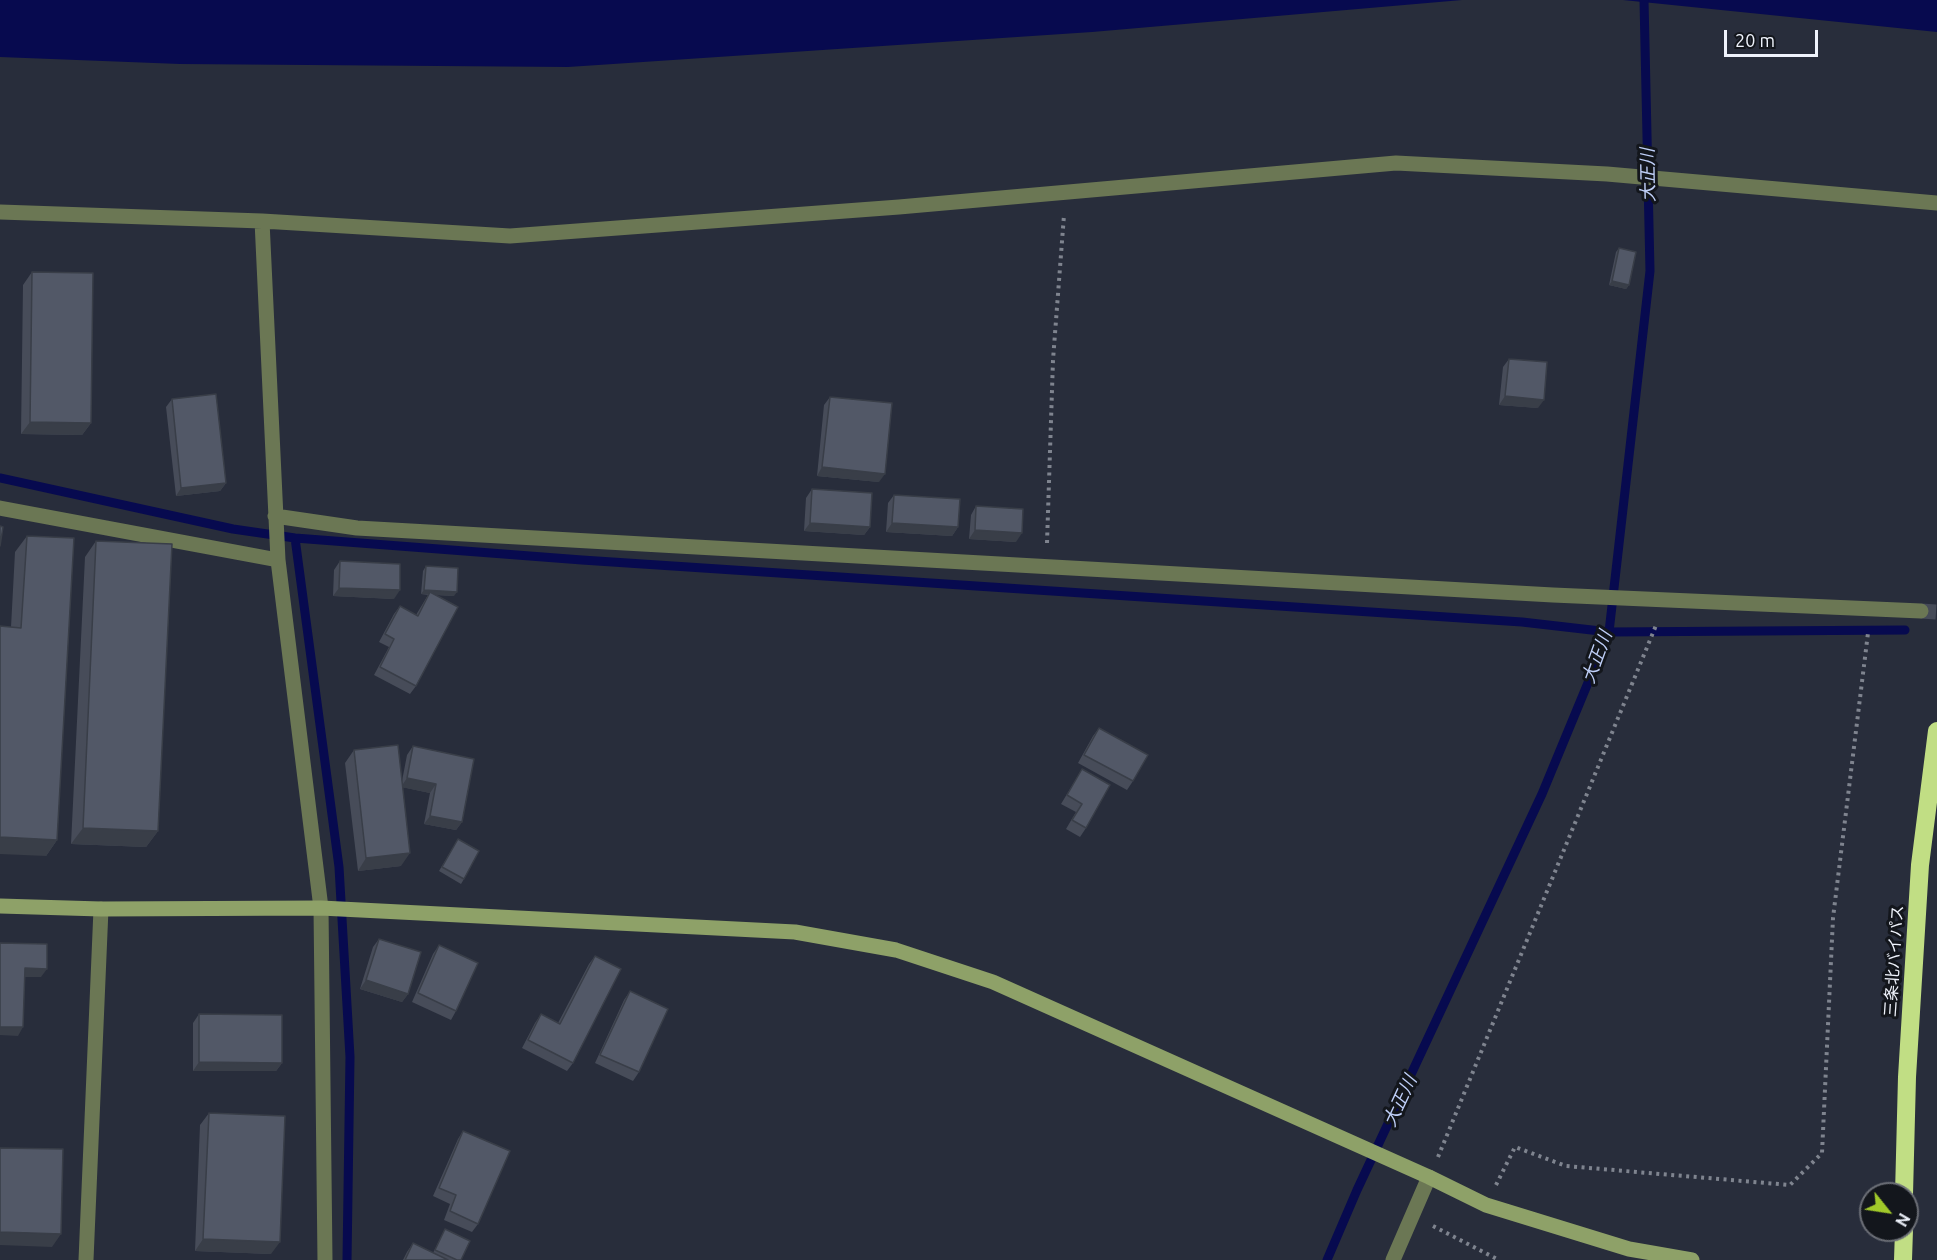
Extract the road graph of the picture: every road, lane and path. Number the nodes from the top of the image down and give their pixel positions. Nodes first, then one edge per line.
1 (1066, 194) junction
2 (1937, 203) edge
3 (0, 212) edge
4 (262, 221) junction
5 (0, 508) edge
6 (275, 516) junction
7 (278, 560) junction
8 (1046, 566) junction
9 (1667, 599) junction
10 (1871, 608) junction
11 (1921, 611) tunnel mouth
12 (1937, 731) edge
13 (0, 906) edge
14 (321, 908) junction
15 (101, 909) junction
16 (1429, 1177) junction
17 (1904, 1182) edge
18 (1486, 1205) junction
19 (1412, 1215) junction
20 (1904, 1242) edge
21 (86, 1260) edge
22 (325, 1260) edge
23 (1393, 1260) edge
24 (1499, 1260) edge
25 (1692, 1260) edge
26 (1903, 1260) edge

1 - 2 street
1 - 4 street
1 - 8 path
3 - 4 street
4 - 6 street
5 - 7 street
6 - 7 street
6 - 8 street
7 - 14 street
8 - 9 street
9 - 10 street
9 - 16 path
10 - 11 street
10 - 18 path
12 - 17 highway, 三条北バイパス
13 - 15 street
14 - 15 street
14 - 16 street
14 - 22 street
15 - 21 street
16 - 18 street
16 - 19 street
18 - 25 street
19 - 23 street
19 - 24 path
20 - 26 highway

